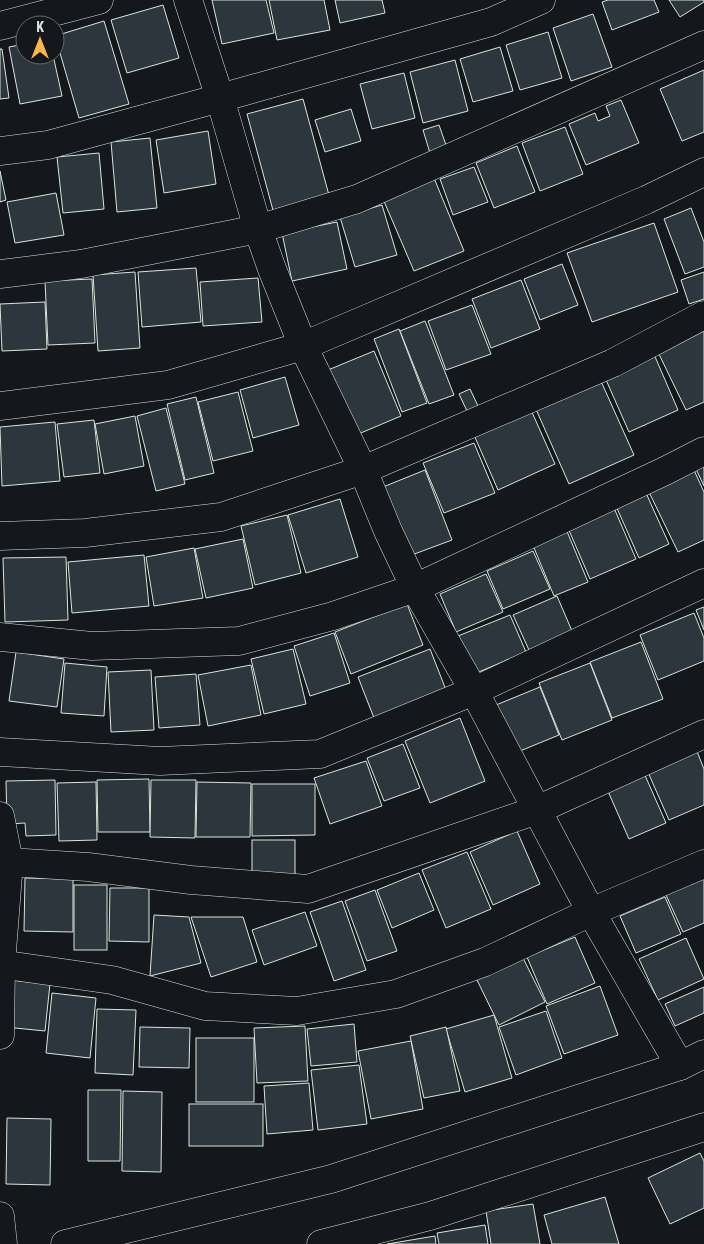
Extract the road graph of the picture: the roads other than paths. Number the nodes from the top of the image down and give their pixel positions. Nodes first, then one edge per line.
1 (100, 0) edge
2 (188, 0) edge
3 (540, 0) edge
4 (0, 26) edge
5 (704, 46) edge
6 (220, 98) junction
7 (0, 151) edge
8 (704, 172) edge
9 (258, 229) junction
10 (0, 274) edge
11 (704, 315) edge
12 (303, 346) junction
13 (0, 406) edge
14 (704, 451) edge
15 (363, 470) junction
16 (0, 536) edge
17 (704, 583) edge
18 (415, 588) junction
19 (0, 637) edge
20 (474, 691) junction
21 (704, 734) edge
22 (0, 752) edge
23 (537, 810) junction
24 (0, 816) edge
25 (4, 863) edge
26 (704, 864) edge
27 (591, 912) junction
28 (1, 964) edge
29 (0, 1035) edge
30 (704, 1054) edge
31 (680, 1066) junction
32 (704, 1128) edge
33 (0, 1216) edge
34 (3, 1244) edge
35 (65, 1244) edge
36 (321, 1244) edge

1 - 4 street
2 - 6 street
3 - 6 street
5 - 9 street
6 - 7 street
6 - 9 street
8 - 12 street
9 - 10 street
9 - 12 street
11 - 15 street
12 - 13 street
12 - 15 street
14 - 18 street
15 - 16 street
15 - 18 street
17 - 20 street
18 - 19 street
18 - 20 street
20 - 22 street
20 - 23 street
21 - 23 street
23 - 25 street
23 - 27 street
24 - 25 street
25 - 28 street
26 - 27 street
27 - 28 street
27 - 31 street
28 - 29 street
30 - 31 street
31 - 35 street
32 - 36 street
33 - 34 street

